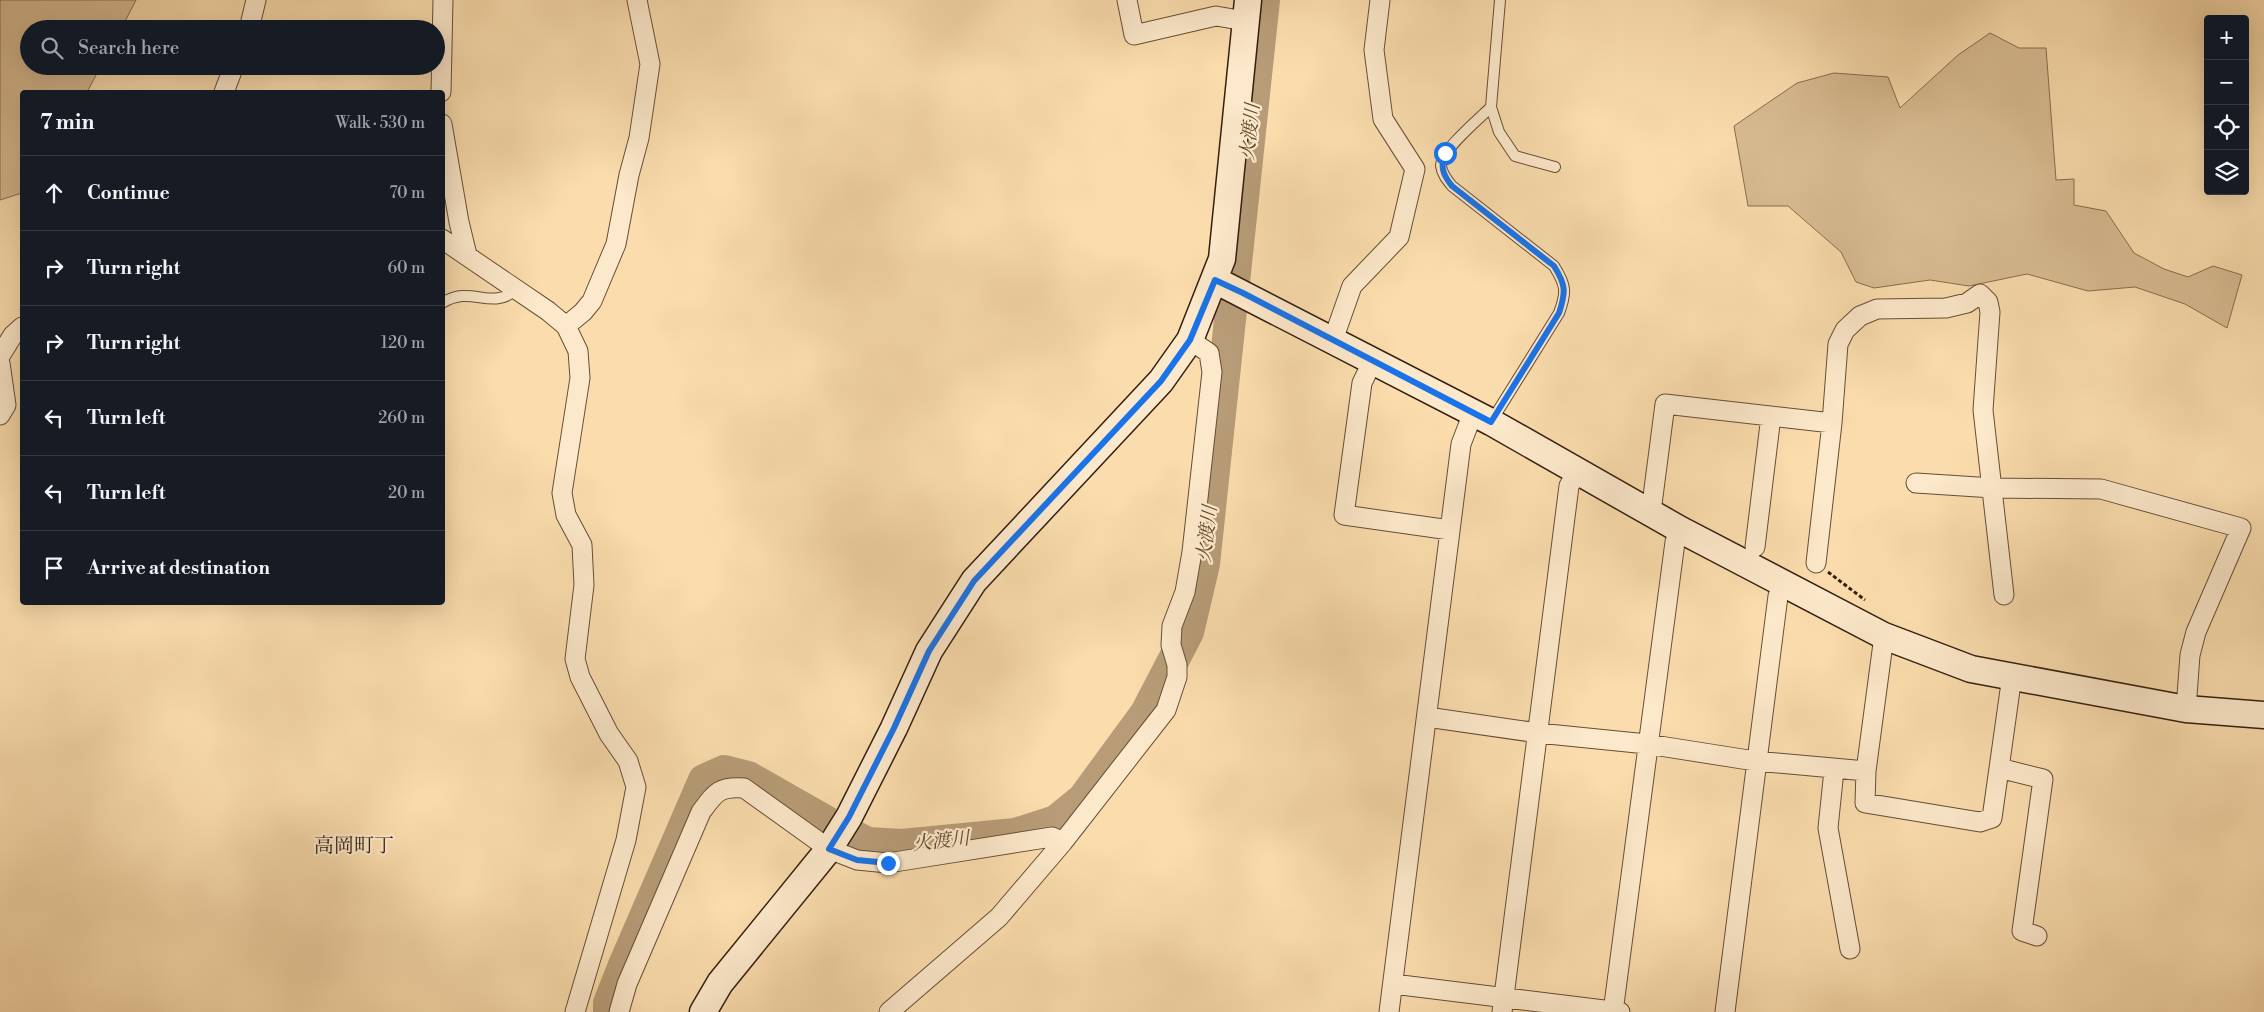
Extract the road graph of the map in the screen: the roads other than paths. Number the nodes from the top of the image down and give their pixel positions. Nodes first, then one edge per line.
1 (256, 0) edge
2 (443, 0) edge
3 (637, 0) edge
4 (1127, 0) edge
5 (1380, 0) edge
6 (1500, 0) edge
7 (1246, 11) edge
8 (251, 20) edge
9 (443, 20) edge
10 (441, 75) edge
11 (441, 90) edge
12 (1491, 107) junction
13 (445, 141) edge
14 (1555, 168) dead end
15 (445, 241) edge
16 (467, 255) junction
17 (1228, 286) junction
18 (517, 289) junction
19 (445, 302) edge
20 (566, 326) junction
21 (20, 328) edge
22 (1190, 340) junction
23 (1333, 340) junction
24 (0, 356) edge
25 (1373, 360) junction
26 (0, 364) edge
27 (0, 415) edge
28 (1770, 416) junction
29 (1482, 418) junction
30 (1832, 423) junction
31 (1578, 470) junction
32 (1916, 483) dead end
33 (1993, 488) junction
34 (1652, 512) junction
35 (1679, 529) junction
36 (1450, 530) junction
37 (1755, 547) dead end
38 (1816, 563) dead end
39 (1784, 584) junction
40 (2004, 595) dead end
41 (1884, 636) junction
42 (2012, 676) junction
43 (2186, 709) junction
44 (2264, 715) edge
45 (1427, 717) junction
46 (1538, 733) junction
47 (1647, 744) junction
48 (1756, 761) junction
49 (1999, 768) junction
50 (1834, 770) junction
51 (1866, 771) junction
52 (1064, 842) junction
53 (829, 849) junction
54 (2037, 936) dead end
55 (1850, 949) dead end
56 (1393, 984) junction
57 (1502, 1005) edge
58 (575, 1012) edge
59 (619, 1012) edge
60 (703, 1012) edge
61 (889, 1012) edge
62 (1389, 1012) edge
63 (1615, 1012) edge
64 (1725, 1012) edge

1 - 8 street
2 - 9 street
3 - 20 street
4 - 7 street
5 - 23 street
6 - 12 lane
7 - 17 street
10 - 11 street
12 - 14 lane
12 - 29 lane
13 - 16 street
15 - 16 street
16 - 18 street
17 - 22 street
17 - 23 street
18 - 19 lane
18 - 20 street
20 - 58 street
21 - 24 street
22 - 52 street
22 - 53 street
23 - 25 street
25 - 29 street
25 - 36 street
26 - 27 street
28 - 30 street
28 - 34 street
28 - 37 street
29 - 31 street
29 - 36 street
30 - 33 street
30 - 38 street
31 - 34 street
31 - 46 street
32 - 33 street
33 - 40 street
33 - 43 street
34 - 35 street
35 - 39 street
35 - 47 street
36 - 45 street
39 - 41 street
39 - 48 street
41 - 42 street
41 - 51 street
42 - 43 street
42 - 49 street
43 - 44 street
45 - 46 street
45 - 56 street
46 - 47 street
46 - 57 street
47 - 48 street
47 - 63 street
48 - 50 street
48 - 64 street
49 - 51 street
49 - 54 street
50 - 51 street
50 - 55 street
52 - 53 street
52 - 61 street
53 - 59 street
53 - 60 street
56 - 57 street
56 - 62 street
57 - 63 street

